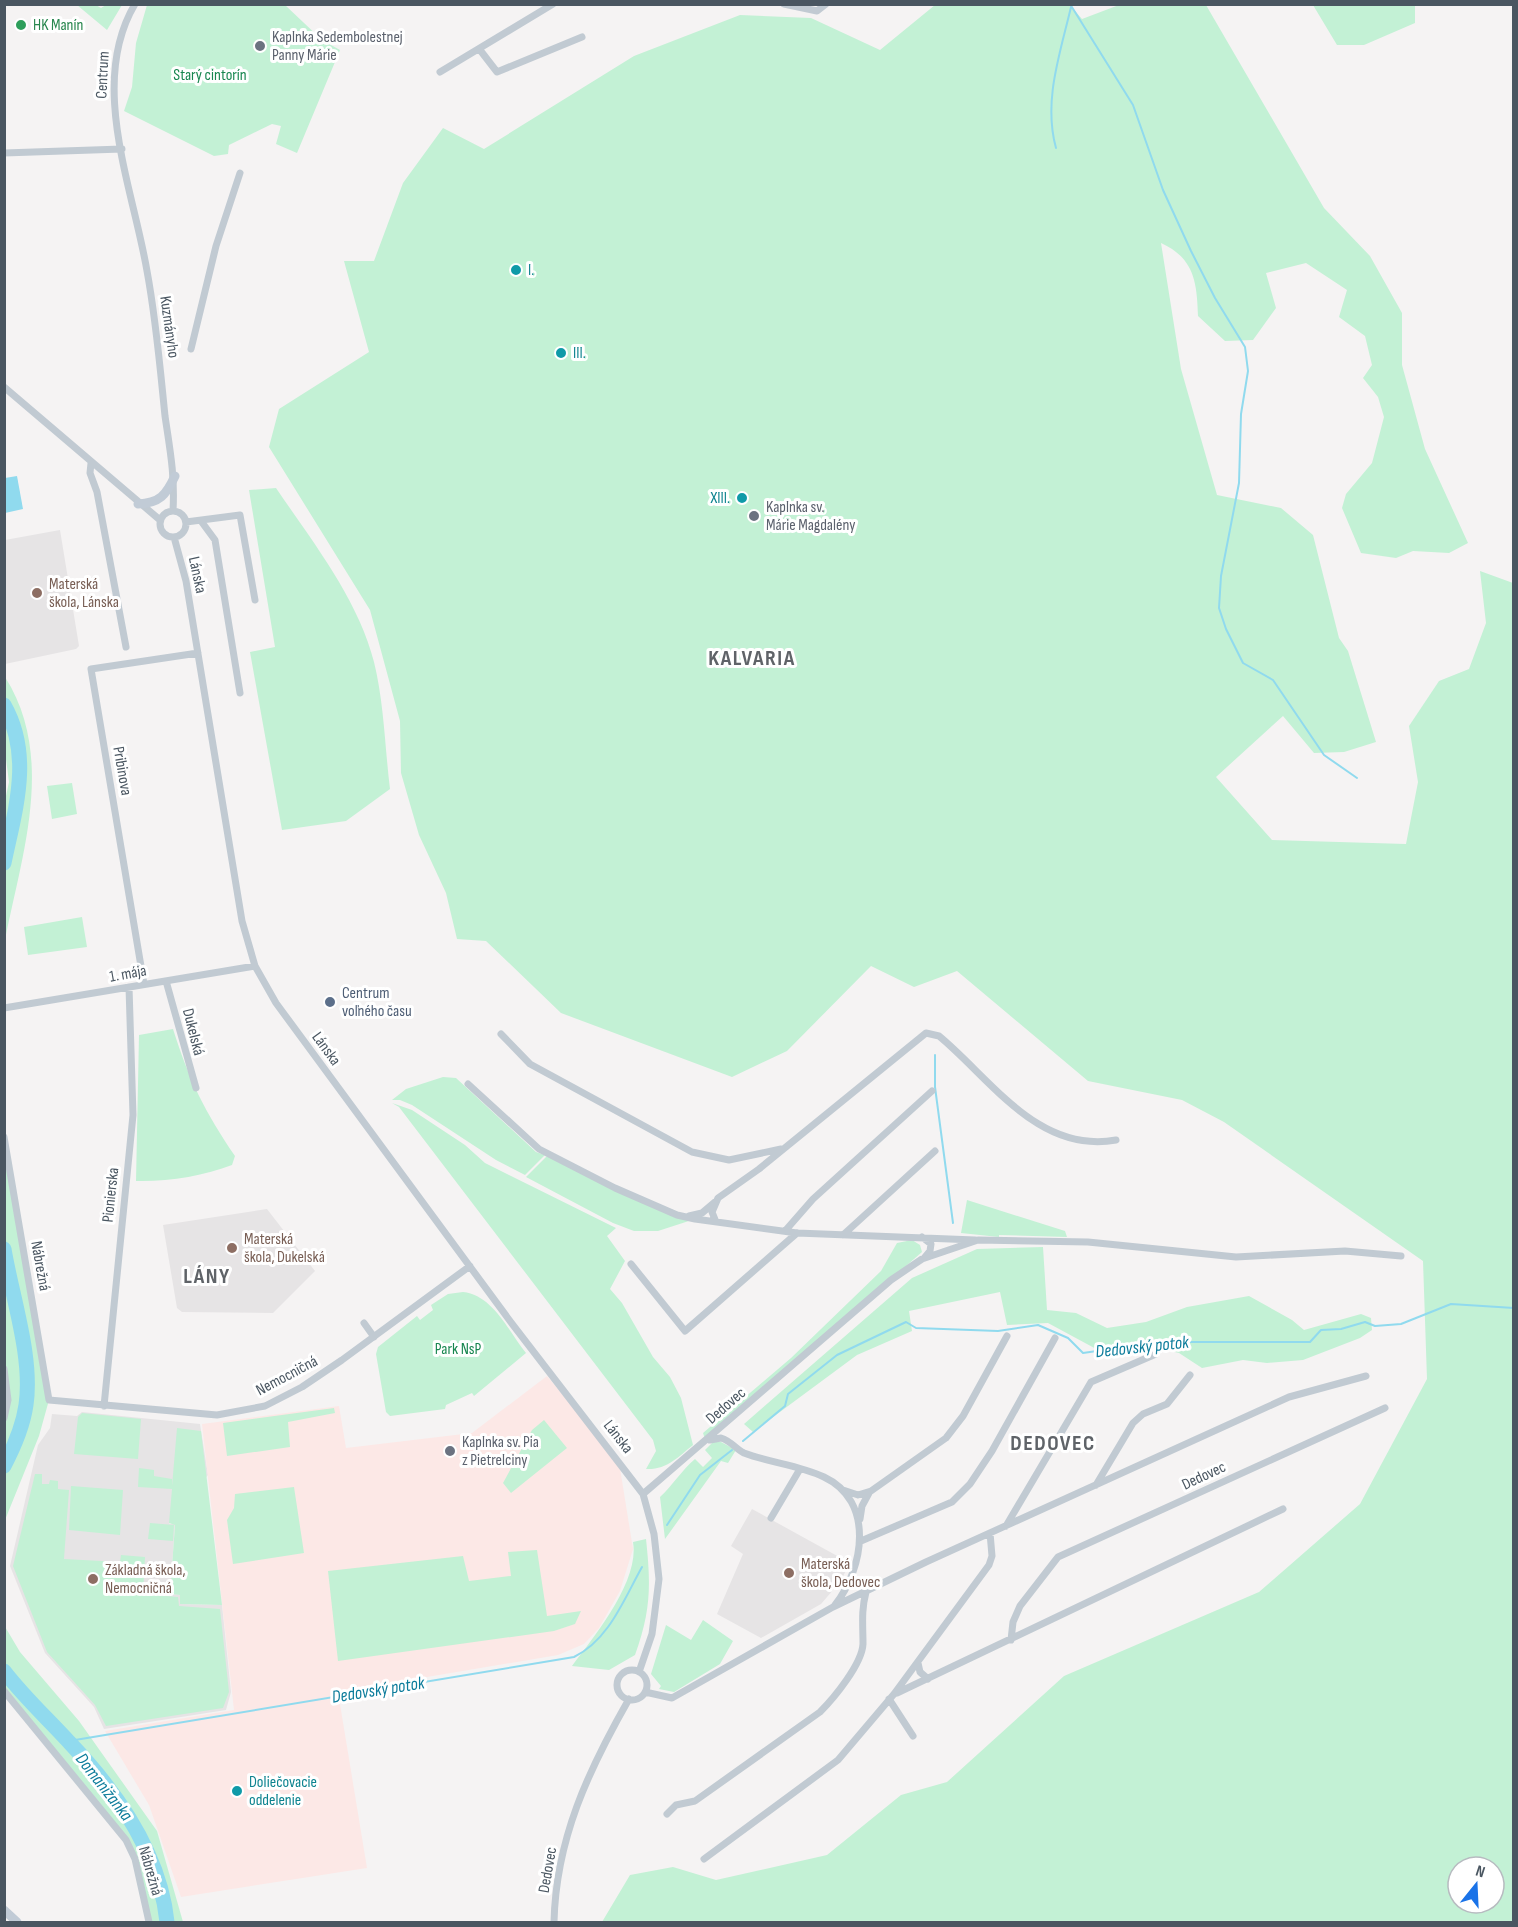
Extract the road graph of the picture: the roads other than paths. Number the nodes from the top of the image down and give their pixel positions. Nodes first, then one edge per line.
1 (135, 4) edge
2 (553, 4) edge
3 (784, 4) edge
4 (826, 4) edge
5 (582, 37) dead end
6 (480, 50) junction
7 (440, 72) dead end
8 (122, 149) junction
9 (4, 153) edge
10 (240, 173) dead end
11 (191, 350) dead end
12 (4, 387) edge
13 (92, 463) junction
14 (175, 476) junction
15 (138, 504) junction
16 (173, 511) junction
17 (160, 520) junction
18 (201, 521) junction
19 (186, 522) junction
20 (174, 537) junction
21 (255, 600) dead end
22 (126, 647) dead end
23 (198, 652) junction
24 (240, 693) dead end
25 (255, 966) junction
26 (166, 981) junction
27 (144, 984) junction
28 (129, 987) junction
29 (4, 1008) edge
30 (501, 1034) dead end
31 (468, 1084) dead end
32 (196, 1088) dead end
33 (932, 1090) dead end
34 (4, 1137) edge
35 (1116, 1140) dead end
36 (782, 1149) junction
37 (934, 1151) dead end
38 (718, 1198) junction
39 (677, 1215) junction
40 (716, 1222) junction
41 (785, 1232) junction
42 (797, 1233) junction
43 (843, 1235) junction
44 (916, 1235) junction
45 (978, 1240) junction
46 (1401, 1256) dead end
47 (922, 1259) junction
48 (631, 1264) dead end
49 (470, 1266) junction
50 (364, 1323) dead end
51 (1007, 1336) dead end
52 (374, 1337) junction
53 (1055, 1338) dead end
54 (1156, 1354) dead end
55 (4, 1369) edge
56 (1190, 1375) dead end
57 (1366, 1376) dead end
58 (49, 1400) joint
59 (104, 1406) junction
60 (1385, 1408) dead end
61 (4, 1418) edge
62 (706, 1442) junction
63 (800, 1469) junction
64 (1096, 1485) junction
65 (842, 1490) junction
66 (871, 1491) junction
67 (643, 1494) junction
68 (1283, 1509) dead end
69 (771, 1518) dead end
70 (859, 1524) junction
71 (1006, 1526) junction
72 (990, 1533) junction
73 (861, 1541) junction
74 (866, 1592) junction
75 (833, 1607) junction
76 (1011, 1640) junction
77 (918, 1663) junction
78 (639, 1672) junction
79 (928, 1679) junction
80 (4, 1691) edge
81 (645, 1692) junction
82 (892, 1697) junction
83 (628, 1700) junction
84 (913, 1736) dead end
85 (667, 1814) dead end
86 (704, 1858) dead end
87 (4, 1910) edge
88 (554, 1919) edge
89 (17, 1922) edge
90 (149, 1923) edge

1 - 8 street, Centrum
2 - 6 street
3 - 4 street
5 - 6 street
6 - 7 street
8 - 9 street
8 - 14 street, Kuzmányho
10 - 11 street
12 - 13 street
13 - 15 street
13 - 22 street
14 - 15 street
14 - 16 street, Kuzmányho
15 - 17 street
16 - 17 street
16 - 19 street
17 - 20 street
18 - 19 street
18 - 21 street
18 - 24 street
19 - 20 street
20 - 23 street, Lánska
23 - 25 street, Lánska
23 - 27 street, Pribinova
25 - 26 street, 1. mája
25 - 49 street, Lánska
26 - 27 street, 1. mája
26 - 32 street, Dukelská
27 - 28 street, 1. mája
28 - 29 street, 1. mája
28 - 59 street, Pionierska
30 - 36 street
31 - 39 street, Dedovec
33 - 41 street
34 - 58 street, Nábrežná
35 - 36 street
36 - 38 street
37 - 43 street
38 - 39 street
38 - 40 street
39 - 40 street, Dedovec
40 - 41 street, Dedovec
41 - 42 street, Dedovec
42 - 43 street, Dedovec
42 - 48 street
43 - 44 street, Dedovec
44 - 45 street, Dedovec
44 - 47 street
45 - 46 street, Dedovec
45 - 47 street, Dedovec
47 - 62 street, Dedovec
49 - 52 street, Nemocničná
49 - 67 street, Lánska
50 - 52 street
51 - 66 street
52 - 59 street, Nemocničná
53 - 73 street
54 - 71 street
55 - 61 street
56 - 64 street
57 - 64 street
58 - 59 street, Nemocničná
60 - 76 street, Dedovec
62 - 63 street
62 - 67 street, Dedovec
63 - 65 street
63 - 69 street
64 - 71 street
65 - 66 street
65 - 70 street
66 - 70 street
67 - 78 street
68 - 76 street
70 - 73 street
71 - 72 street
72 - 74 street
72 - 77 street
73 - 75 street
74 - 75 street
74 - 85 street
75 - 81 street
76 - 79 street
77 - 79 street
77 - 82 street
78 - 81 street
78 - 83 street
79 - 82 street
80 - 90 street, Nábrežná
81 - 83 street
82 - 84 street
82 - 86 street
83 - 88 street, Dedovec
87 - 89 street

